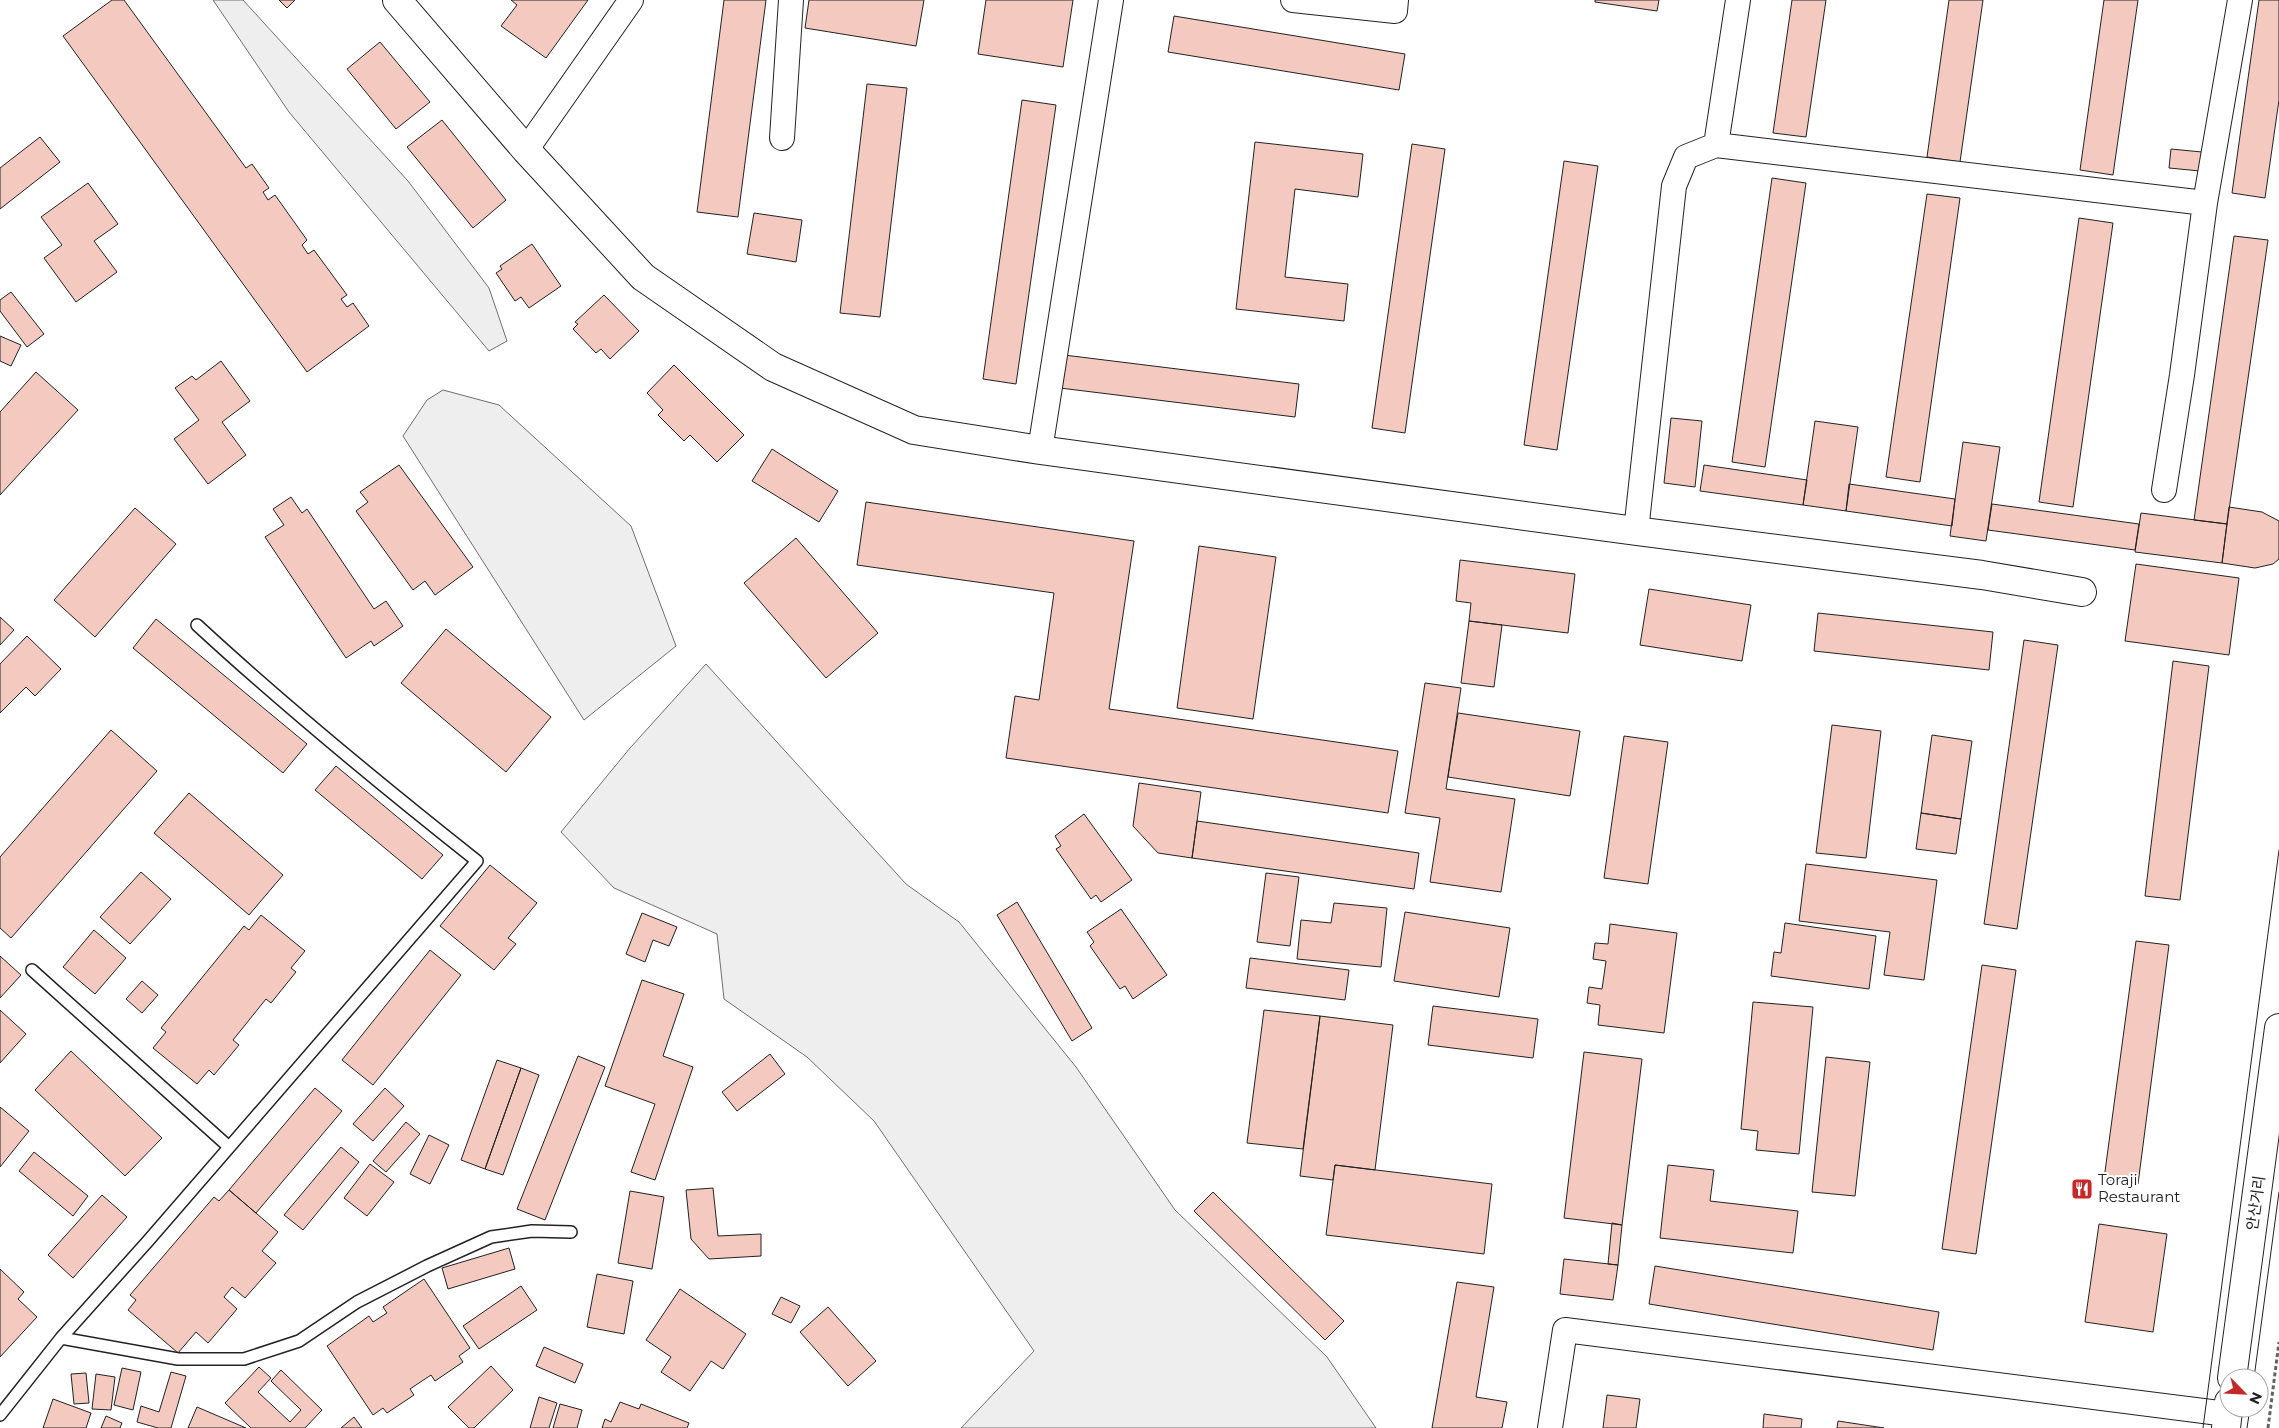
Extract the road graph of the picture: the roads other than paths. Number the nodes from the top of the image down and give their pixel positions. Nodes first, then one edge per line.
1 (397, 0) edge
2 (631, 0) edge
3 (791, 0) edge
4 (1111, 0) edge
5 (1293, 0) edge
6 (1396, 0) edge
7 (1738, 0) edge
8 (2240, 0) edge
9 (782, 138) dead end
10 (1716, 145) junction
11 (526, 150) junction
12 (2205, 203) junction
13 (1040, 450) junction
14 (2164, 490) dead end
15 (1636, 531) junction
16 (2082, 592) dead end
17 (197, 625) dead end
18 (32, 970) dead end
19 (2279, 1028) edge
20 (229, 1147) junction
21 (571, 1232) dead end
22 (61, 1338) junction
23 (2233, 1368) edge
24 (2219, 1414) edge
25 (0, 1415) edge
26 (1550, 1428) edge

1 - 11 street
2 - 11 street
3 - 9 street
4 - 13 street
5 - 6 street
7 - 10 street
8 - 12 street
10 - 12 street
10 - 15 street
11 - 13 street
12 - 14 street
13 - 15 street
15 - 16 street
17 - 20 lane
18 - 20 lane
19 - 23 street, 안산거리
20 - 22 lane
21 - 22 lane
22 - 25 lane
24 - 26 street

